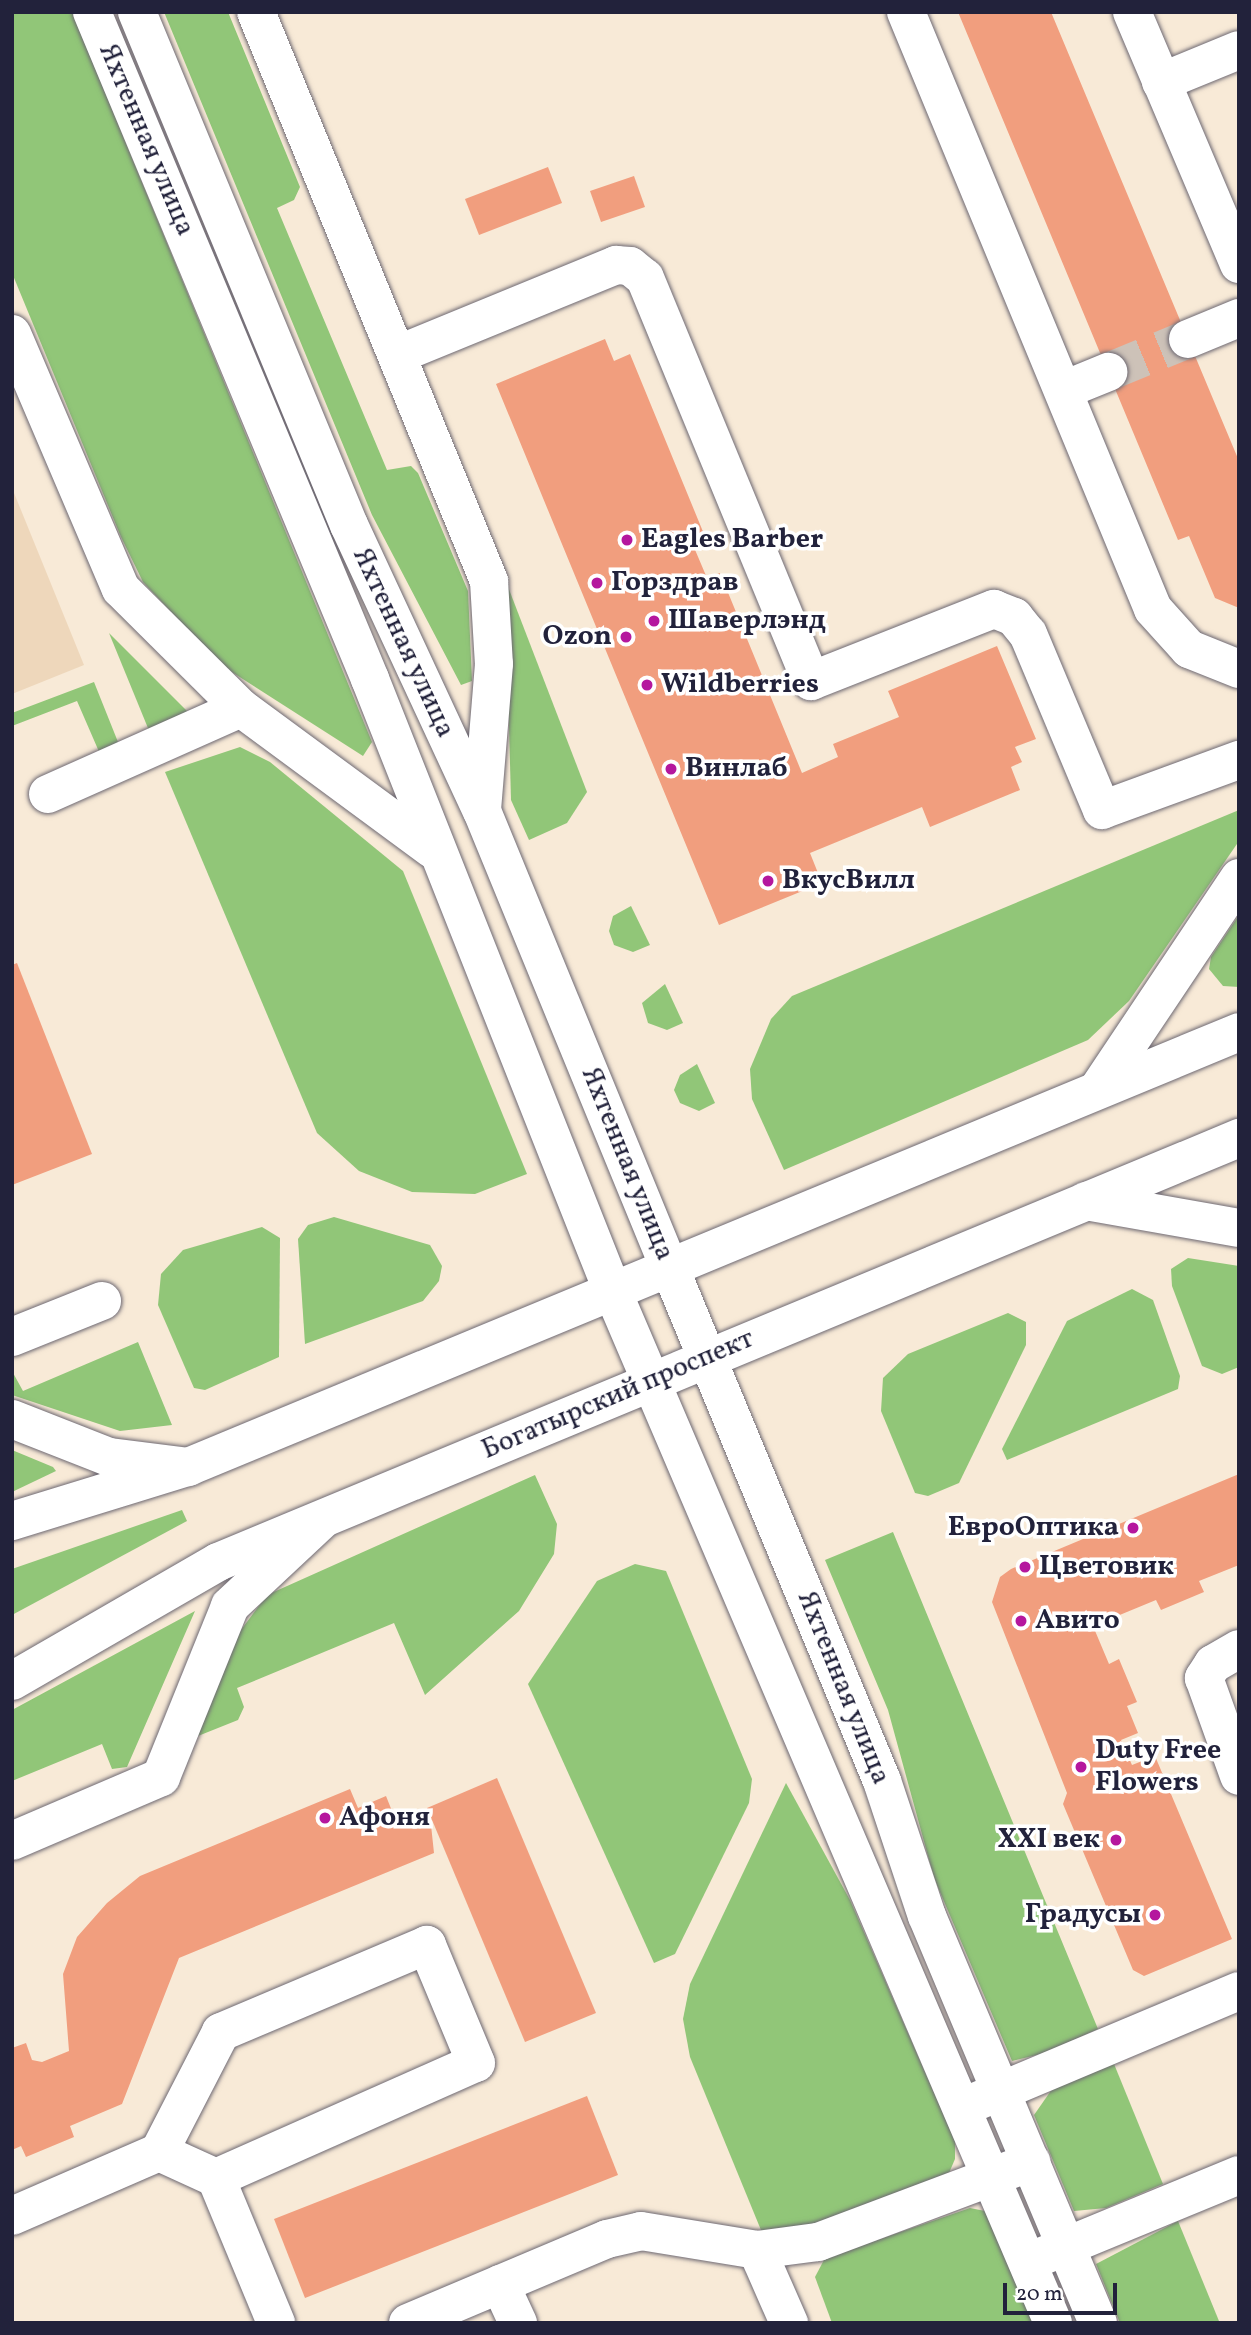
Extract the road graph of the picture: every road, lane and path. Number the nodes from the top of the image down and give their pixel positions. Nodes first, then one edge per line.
1 (92, 12) edge
2 (137, 12) edge
3 (256, 12) edge
4 (906, 12) edge
5 (1132, 12) edge
6 (1239, 50) edge
7 (1161, 82) junction
8 (1226, 199) edge
9 (1239, 264) edge
10 (1239, 318) edge
11 (12, 334) edge
12 (1188, 339) tunnel mouth
13 (399, 354) junction
14 (1108, 372) tunnel mouth
15 (1064, 390) junction
16 (1239, 669) edge
17 (241, 709) junction
18 (1239, 760) edge
19 (48, 794) dead end
20 (482, 811) junction
21 (432, 849) junction
22 (1239, 878) edge
23 (1239, 1032) edge
24 (1098, 1089) junction
25 (1239, 1138) edge
26 (1086, 1201) junction
27 (1239, 1228) edge
28 (669, 1266) junction
29 (612, 1290) junction
30 (102, 1301) dead end
31 (12, 1336) edge
32 (707, 1358) junction
33 (650, 1382) junction
34 (12, 1419) edge
35 (188, 1467) junction
36 (323, 1518) junction
37 (12, 1521) edge
38 (1239, 1649) edge
39 (12, 1681) edge
40 (1239, 1776) edge
41 (12, 1841) edge
42 (1239, 1991) edge
43 (1001, 2091) junction
44 (963, 2107) junction
45 (159, 2152) junction
46 (1031, 2162) junction
47 (1239, 2175) edge
48 (216, 2178) junction
49 (993, 2179) junction
50 (12, 2216) edge
51 (1066, 2247) junction
52 (757, 2250) junction
53 (1028, 2262) junction
54 (500, 2284) junction
55 (276, 2323) edge
56 (408, 2323) edge
57 (518, 2323) edge
58 (789, 2323) edge
59 (1053, 2323) edge
60 (1098, 2323) edge

1 - 21 main road, Яхтенная улица
2 - 20 main road, Яхтенная улица
3 - 13 main road
4 - 15 main road
5 - 7 main road
6 - 7 main road
7 - 8 main road
8 - 9 main road
10 - 12 main road
11 - 17 main road
13 - 18 main road
13 - 20 main road
14 - 15 main road
15 - 16 main road
17 - 19 main road
17 - 21 main road
20 - 28 main road, Яхтенная улица
21 - 29 main road, Яхтенная улица
22 - 24 main road
23 - 24 main road
24 - 28 main road
25 - 26 main road, Богатырский проспект
26 - 27 main road
26 - 32 main road, Богатырский проспект
28 - 29 main road
28 - 32 main road, Яхтенная улица
29 - 33 main road, Яхтенная улица
29 - 35 main road
30 - 31 main road
32 - 33 main road, Богатырский проспект
32 - 43 main road, Яхтенная улица
33 - 36 main road, Богатырский проспект
33 - 44 main road, Яхтенная улица
34 - 35 main road
35 - 37 main road
36 - 39 main road, Богатырский проспект
36 - 41 main road
38 - 40 main road
42 - 43 main road
43 - 44 main road
43 - 46 main road, Яхтенная улица
44 - 49 main road, Яхтенная улица
45 - 48 main road
45 - 48 main road
45 - 50 main road
46 - 49 main road
46 - 51 main road, Яхтенная улица
47 - 51 main road
48 - 55 main road
49 - 52 main road
49 - 53 main road, Яхтенная улица
51 - 53 main road
51 - 60 main road, Яхтенная улица
52 - 54 main road
52 - 58 main road
53 - 59 main road, Яхтенная улица
54 - 56 main road
54 - 57 main road

